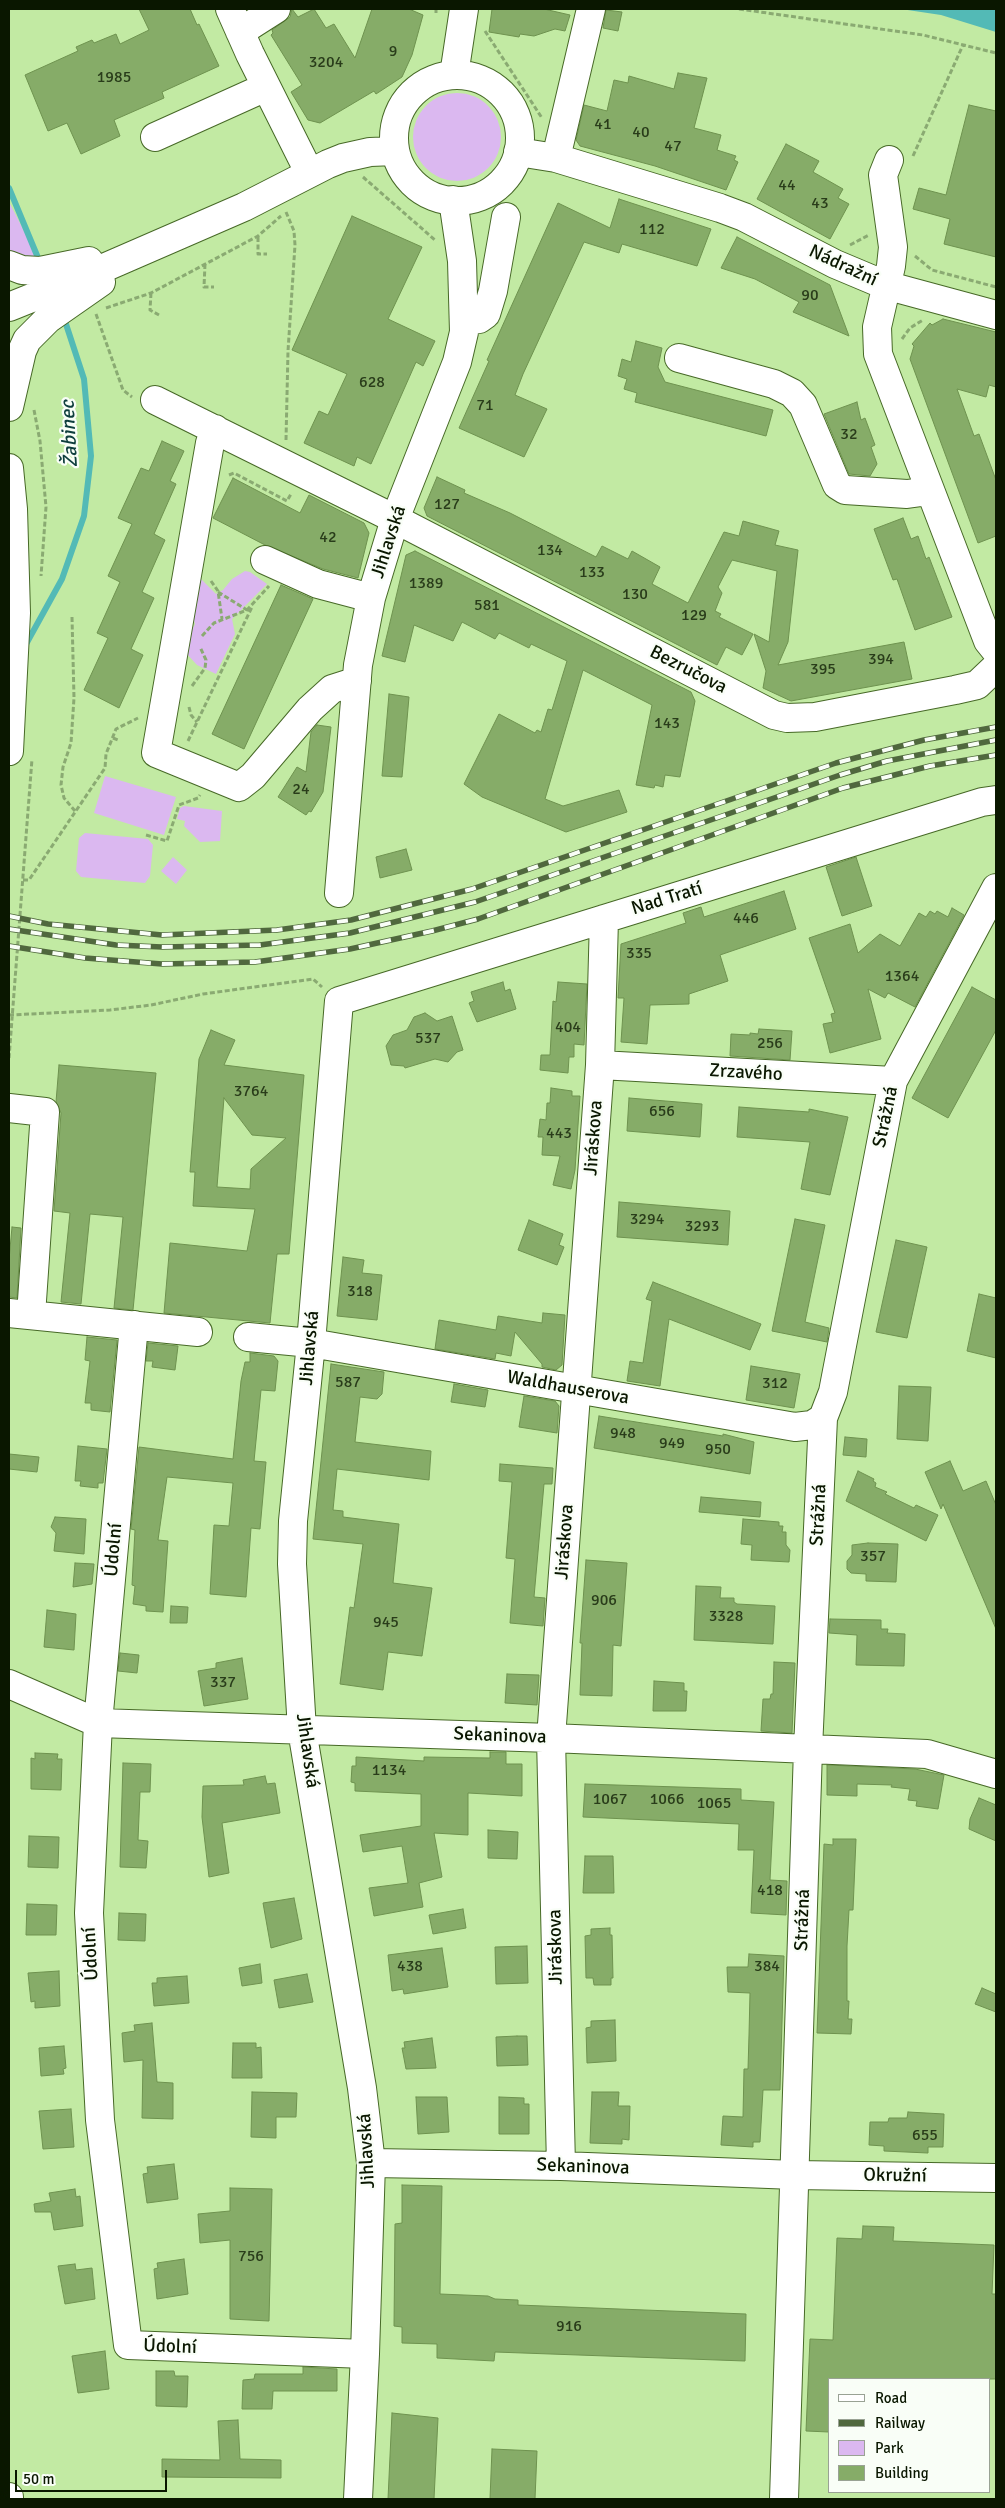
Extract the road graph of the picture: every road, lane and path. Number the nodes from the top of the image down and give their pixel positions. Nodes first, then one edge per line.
1 (276, 9) edge
2 (591, 9) edge
3 (740, 9) edge
4 (474, 17) edge
5 (235, 20) edge
6 (963, 45) junction
7 (996, 53) edge
8 (454, 75) junction
9 (266, 87) junction
10 (155, 137) dead end
11 (559, 147) junction
12 (395, 151) junction
13 (518, 152) junction
14 (900, 160) joint
15 (309, 172) junction
16 (361, 176) dead end
17 (453, 200) junction
18 (294, 208) dead end
19 (286, 212) junction
20 (506, 217) dead end
21 (871, 234) dead end
22 (258, 236) junction
23 (438, 242) dead end
24 (843, 249) dead end
25 (912, 252) dead end
26 (267, 254) dead end
27 (205, 263) junction
28 (9, 265) edge
29 (885, 285) junction
30 (214, 287) dead end
31 (996, 287) edge
32 (81, 288) junction
33 (151, 293) junction
34 (13, 305) edge
35 (159, 315) dead end
36 (996, 315) edge
37 (927, 318) dead end
38 (464, 322) junction
39 (901, 345) dead end
40 (679, 358) dead end
41 (155, 400) dead end
42 (21, 406) edge
43 (215, 429) junction
44 (278, 461) junction
45 (9, 468) edge
46 (204, 476) junction
47 (296, 486) dead end
48 (930, 491) junction
49 (394, 519) junction
50 (275, 564) joint
51 (41, 569) dead end
52 (218, 591) dead end
53 (371, 598) junction
54 (253, 604) junction
55 (247, 610) junction
56 (72, 617) dead end
57 (996, 651) edge
58 (996, 667) edge
59 (357, 681) junction
60 (190, 689) dead end
61 (188, 698) dead end
62 (197, 722) junction
63 (118, 740) dead end
64 (21, 751) edge
65 (178, 762) junction
66 (210, 775) junction
67 (996, 800) edge
68 (76, 811) junction
69 (146, 835) dead end
70 (23, 880) junction
71 (996, 888) edge
72 (339, 893) dead end
73 (604, 919) junction
74 (339, 1001) junction
75 (11, 1014) edge
76 (9, 1058) edge
77 (600, 1065) junction
78 (893, 1081) junction
79 (9, 1108) edge
80 (20, 1314) edge
81 (134, 1325) junction
82 (198, 1332) dead end
83 (248, 1336) dead end
84 (311, 1343) junction
85 (575, 1389) junction
86 (823, 1418) junction
87 (9, 1684) edge
88 (98, 1723) junction
89 (302, 1730) junction
90 (551, 1738) junction
91 (808, 1749) junction
92 (996, 1774) edge
93 (371, 2163) junction
94 (562, 2166) junction
95 (794, 2175) junction
96 (996, 2178) edge
97 (366, 2354) junction
98 (358, 2499) edge
99 (784, 2499) edge

1 - 5 street
2 - 11 street
3 - 6 path
4 - 8 street
4 - 11 path
5 - 9 street
6 - 7 path
6 - 14 path
8 - 12 street
8 - 13 street
9 - 10 street
9 - 15 street
11 - 13 street, Nádražní
11 - 29 street, Nádražní
12 - 15 street
12 - 17 street
13 - 17 street
14 - 29 street
15 - 32 street
16 - 23 path
17 - 38 street, Jihlavská
18 - 19 path
19 - 22 path
19 - 44 path
20 - 38 street
21 - 24 path
22 - 26 path
22 - 27 path
25 - 31 path
27 - 30 path
27 - 33 path
28 - 32 street
29 - 36 street
29 - 48 street, Nádražní
32 - 33 path
32 - 34 street
32 - 42 street
33 - 35 path
37 - 39 path
38 - 49 street, Jihlavská
40 - 48 street
41 - 43 street, Bezručova
42 - 51 path
43 - 44 street, Bezručova
43 - 46 street
44 - 49 street, Bezručova
45 - 64 street
46 - 47 path
46 - 65 street
48 - 57 street, Nádražní
49 - 53 street, Jihlavská
49 - 58 street, Bezručova
50 - 53 street
50 - 54 path
52 - 55 path
53 - 59 street, Jihlavská
54 - 55 path
54 - 62 path
55 - 60 path
56 - 68 path
59 - 66 street
59 - 72 street, Jihlavská
61 - 62 path
62 - 65 path
63 - 68 path
64 - 70 path
65 - 66 street
66 - 69 path
67 - 73 street, Nad Tratí
68 - 70 path
70 - 75 path
71 - 78 street, Strážná
73 - 74 street, Nad Tratí
73 - 77 street, Jiráskova
74 - 75 path
74 - 84 street, Jihlavská
75 - 76 path
77 - 78 street, Zrzavého
77 - 85 street, Jiráskova
78 - 86 street, Strážná
79 - 80 street
80 - 81 street
81 - 82 street
81 - 88 street, Údolní
83 - 84 street, Waldhauserova
84 - 85 street, Waldhauserova
84 - 89 street, Jihlavská
85 - 86 street, Waldhauserova
85 - 90 street, Jiráskova
86 - 91 street, Strážná
87 - 88 street, Sekaninova
88 - 89 street, Sekaninova
88 - 97 street, Údolní
89 - 90 street, Sekaninova
89 - 93 street, Jihlavská
90 - 91 street, Sekaninova
90 - 94 street, Jiráskova
91 - 92 street, Sekaninova
91 - 95 street, Strážná
93 - 94 street, Sekaninova
93 - 97 street, Jihlavská
94 - 95 street, Sekaninova
95 - 96 street, Okružní
95 - 99 street, Strážná
97 - 98 street, Jihlavská

